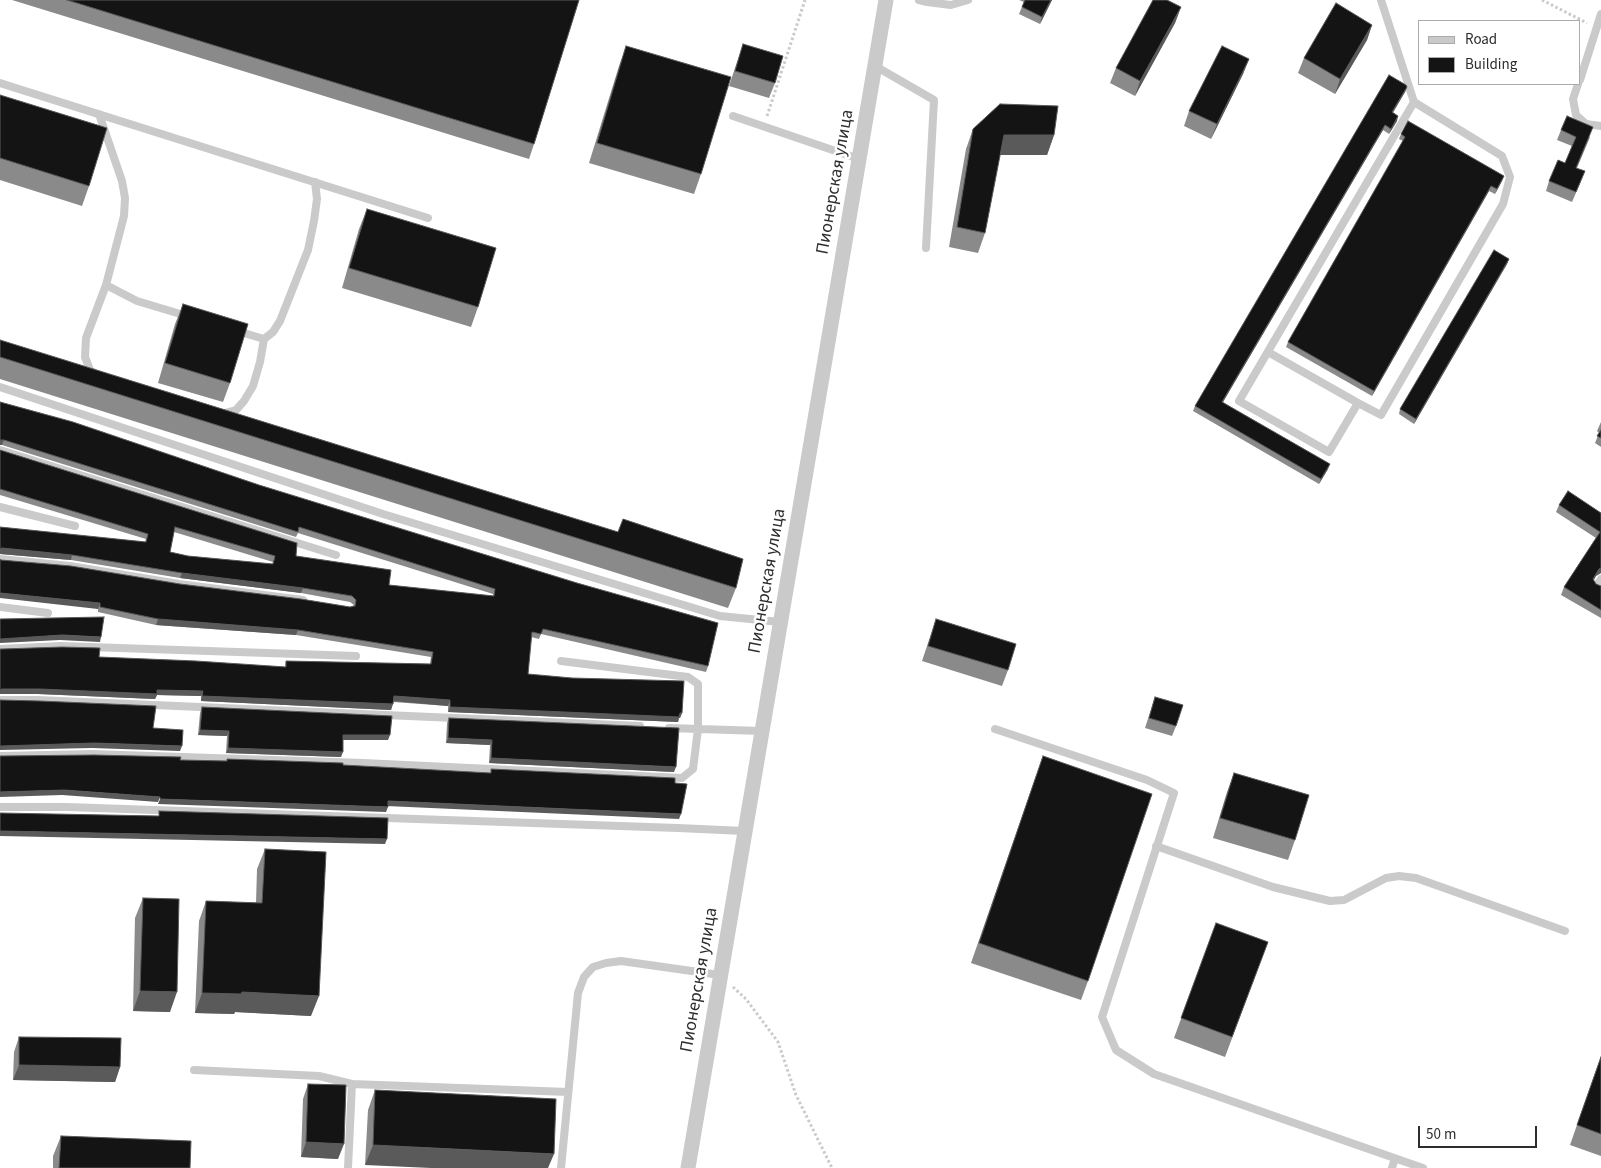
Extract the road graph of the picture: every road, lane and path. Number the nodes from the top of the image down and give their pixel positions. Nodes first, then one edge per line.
1 (805, 0) edge
2 (886, 0) edge
3 (919, 0) edge
4 (968, 0) edge
5 (1381, 0) edge
6 (1542, 0) edge
7 (1601, 14) edge
8 (1581, 20) edge
9 (1581, 20) edge
10 (1596, 28) junction
11 (875, 66) junction
12 (1581, 77) edge
13 (0, 83) edge
14 (1578, 85) edge
15 (1414, 102) junction
16 (99, 114) junction
17 (733, 116) dead end
18 (1601, 126) edge
19 (763, 127) junction
20 (859, 159) junction
21 (315, 182) junction
22 (428, 218) dead end
23 (926, 248) dead end
24 (106, 285) junction
25 (191, 317) edge
26 (227, 328) edge
27 (264, 339) junction
28 (1268, 352) junction
29 (104, 379) edge
30 (0, 387) edge
31 (1358, 403) junction
32 (214, 413) edge
33 (0, 450) edge
34 (0, 507) edge
35 (74, 526) dead end
36 (336, 555) dead end
37 (0, 560) edge
38 (1601, 578) edge
39 (1601, 588) edge
40 (310, 601) edge
41 (0, 607) edge
42 (48, 613) dead end
43 (780, 622) junction
44 (0, 649) edge
45 (356, 656) dead end
46 (561, 661) dead end
47 (0, 700) edge
48 (644, 726) edge
49 (663, 728) edge
50 (698, 729) junction
51 (995, 729) dead end
52 (761, 731) junction
53 (0, 756) edge
54 (0, 807) edge
55 (744, 832) junction
56 (1156, 846) junction
57 (1565, 931) dead end
58 (720, 975) junction
59 (194, 1070) dead end
60 (352, 1084) junction
61 (568, 1092) junction
62 (1396, 1158) junction
63 (348, 1168) edge
64 (561, 1168) edge
65 (688, 1168) edge
66 (832, 1168) edge
67 (1392, 1168) edge
68 (1423, 1168) edge

1 - 19 path
2 - 11 street, Пионерская улица
3 - 4 lane
5 - 15 lane
6 - 9 path
7 - 10 lane
8 - 10 path
10 - 12 lane
11 - 20 street, Пионерская улица
11 - 23 lane
13 - 16 lane
14 - 18 lane
15 - 28 lane
15 - 31 lane
16 - 21 lane
16 - 24 lane
17 - 19 lane
19 - 20 lane
20 - 43 street, Пионерская улица
21 - 22 lane
21 - 27 lane
24 - 25 lane
24 - 29 lane
26 - 27 lane
27 - 32 lane
28 - 31 lane
28 - 31 lane
30 - 43 lane
33 - 36 lane
34 - 35 lane
37 - 40 lane
38 - 39 lane
41 - 42 lane
43 - 52 street, Пионерская улица
44 - 45 lane
46 - 50 lane
47 - 48 lane
49 - 50 lane
50 - 52 lane
50 - 53 lane
51 - 56 lane
52 - 55 street, Пионерская улица
54 - 55 lane
55 - 58 street, Пионерская улица
56 - 57 lane
56 - 62 lane
58 - 61 lane
58 - 65 street, Пионерская улица
58 - 66 path
59 - 60 lane
60 - 61 lane
60 - 63 lane
61 - 64 lane
62 - 67 lane
62 - 68 lane

